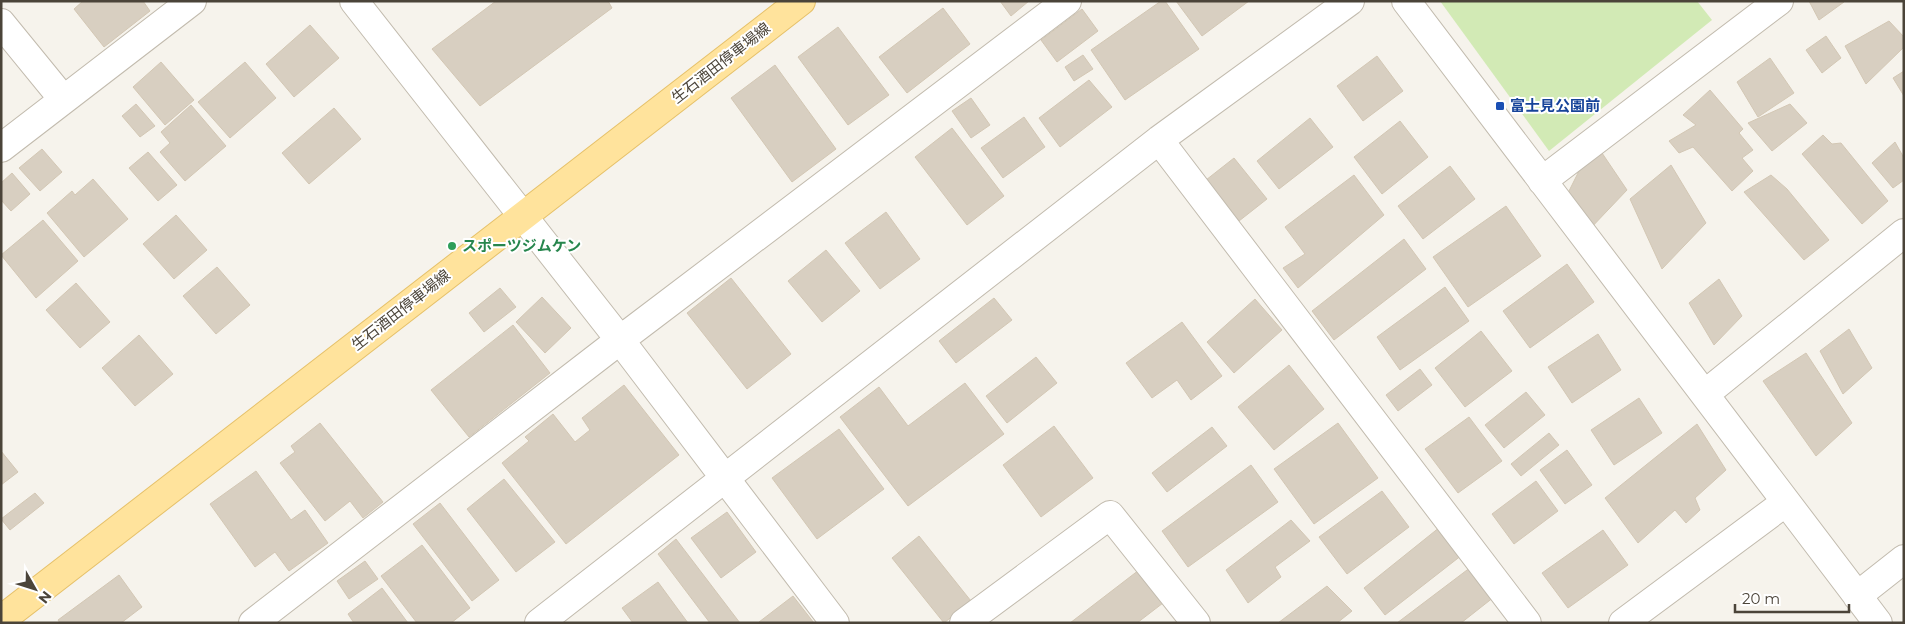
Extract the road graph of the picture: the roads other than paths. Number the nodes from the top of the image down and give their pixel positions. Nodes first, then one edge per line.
1 (192, 1) edge
2 (354, 1) edge
3 (801, 1) edge
4 (1067, 1) edge
5 (1350, 1) edge
6 (1406, 1) edge
7 (1779, 1) edge
8 (1, 23) edge
9 (63, 100) junction
10 (1159, 140) junction
11 (1, 148) edge
12 (1542, 181) junction
13 (523, 215) junction
14 (1904, 233) edge
15 (620, 340) junction
16 (1705, 394) junction
17 (725, 478) junction
18 (1786, 502) junction
19 (1904, 558) edge
20 (1857, 596) junction
21 (1, 620) edge
22 (254, 623) edge
23 (539, 623) edge
24 (835, 623) edge
25 (964, 623) edge
26 (1196, 623) edge
27 (1527, 623) edge
28 (1623, 623) edge
29 (1878, 623) edge

1 - 9 street
2 - 13 street
3 - 13 main road, 生石酒田停車場線
4 - 15 street
5 - 10 street
6 - 12 street
7 - 12 street
8 - 9 street
9 - 11 street
10 - 17 street
10 - 27 street
12 - 16 street
13 - 15 street
13 - 21 main road, 生石酒田停車場線
14 - 16 street
15 - 17 street
15 - 22 street
16 - 18 street
17 - 23 street
17 - 24 street
18 - 20 street
18 - 28 street
19 - 20 street
20 - 29 street
25 - 26 street

